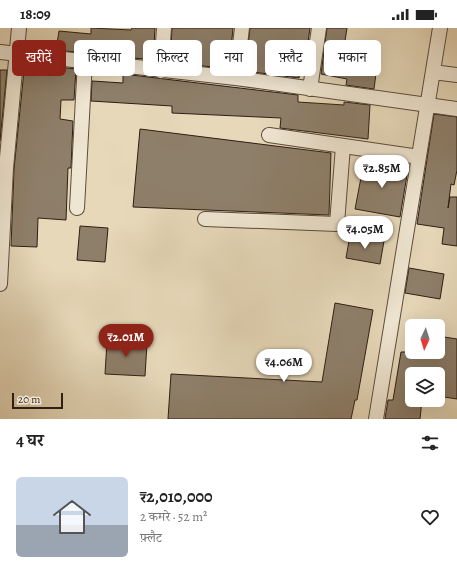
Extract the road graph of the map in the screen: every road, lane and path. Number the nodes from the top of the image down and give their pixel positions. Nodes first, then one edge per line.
1 (19, 28) edge
2 (164, 28) edge
3 (242, 28) edge
4 (319, 28) edge
5 (440, 28) edge
6 (17, 40) edge
7 (163, 40) edge
8 (0, 52) edge
9 (12, 54) edge
10 (433, 72) junction
11 (202, 75) edge
12 (457, 75) edge
13 (13, 76) edge
14 (84, 76) edge
15 (236, 78) junction
16 (310, 89) junction
17 (427, 105) junction
18 (457, 109) edge
19 (269, 135) dead end
20 (343, 146) junction
21 (419, 157) junction
22 (77, 208) dead end
23 (205, 219) dead end
24 (0, 284) edge
25 (376, 419) edge

1 - 6 street
2 - 7 street
3 - 15 street
4 - 16 street
5 - 10 street
8 - 9 street
10 - 12 street
10 - 17 street
11 - 15 street
13 - 24 street
14 - 22 street
15 - 16 street
16 - 17 street
17 - 18 street
17 - 21 street
19 - 20 street
20 - 21 street
20 - 23 street
21 - 25 street

